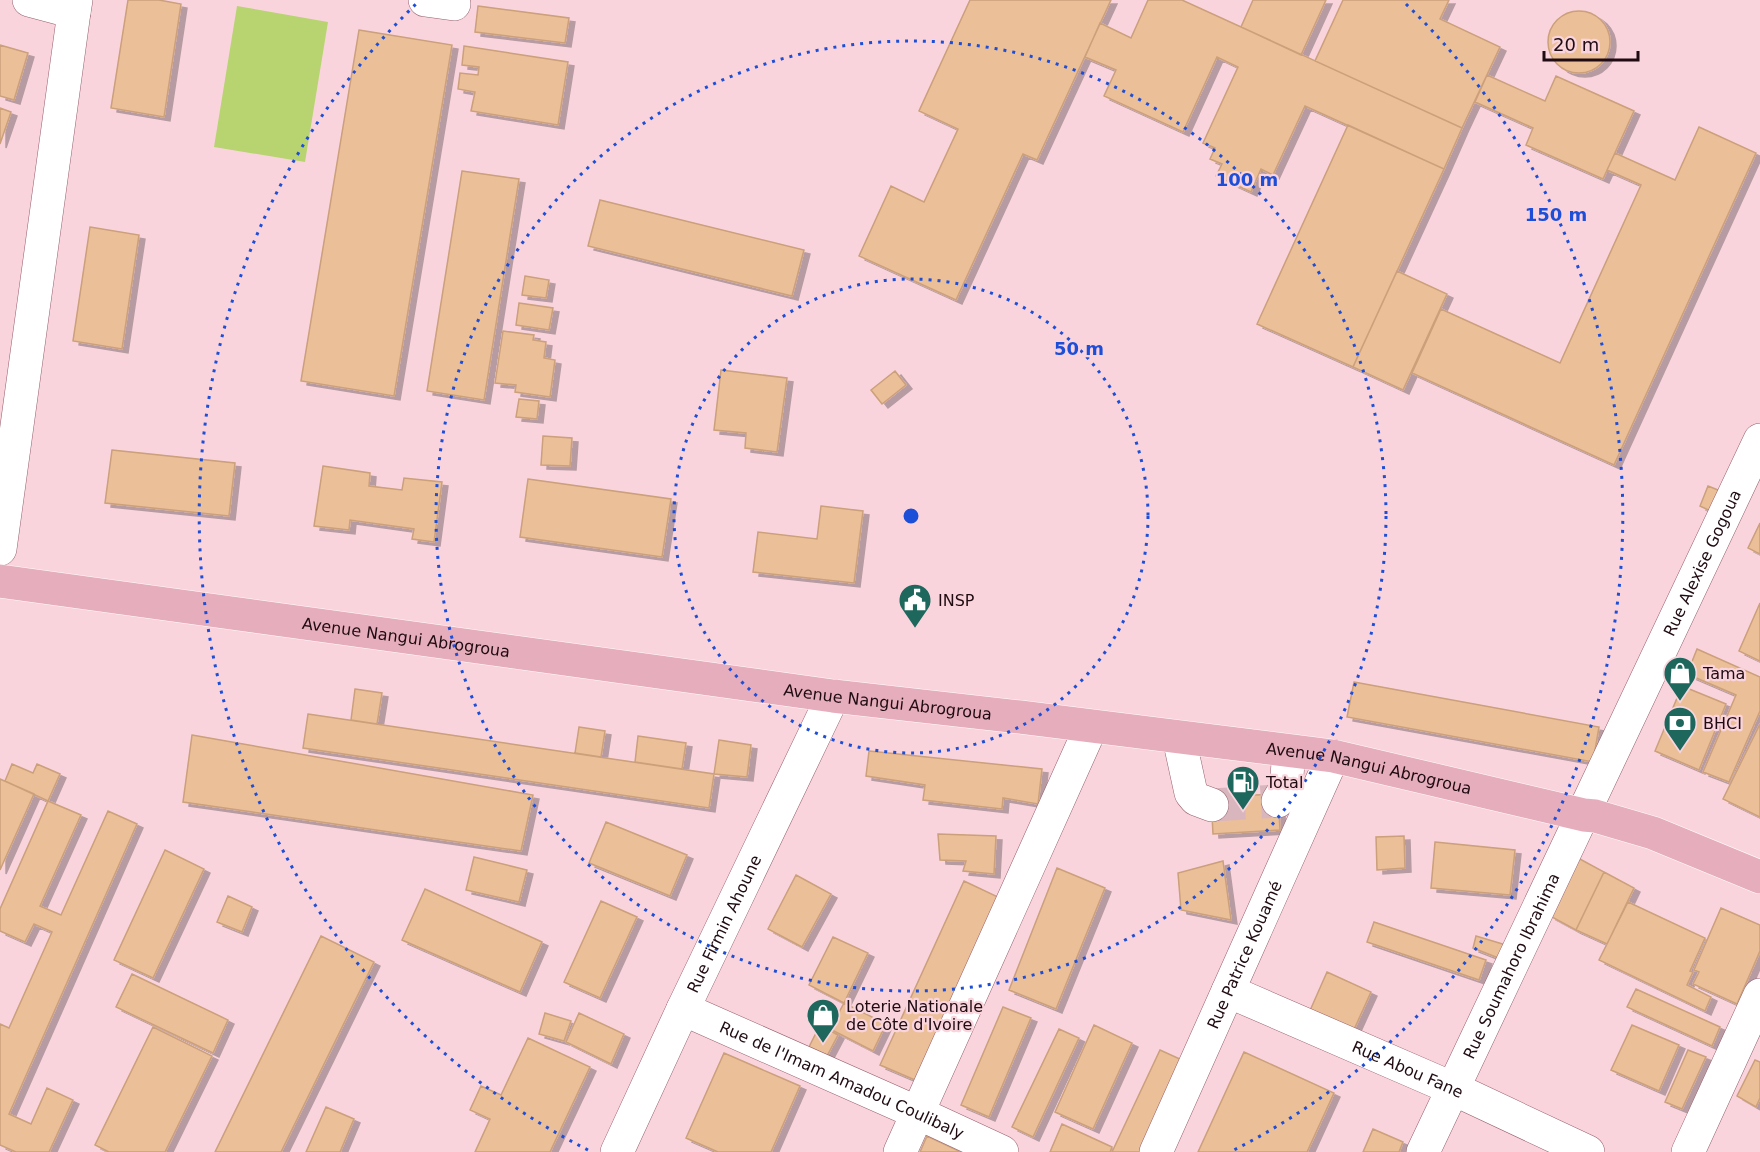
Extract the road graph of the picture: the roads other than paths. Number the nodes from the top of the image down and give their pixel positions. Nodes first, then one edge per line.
1 (29, 0) edge
2 (75, 6) edge
3 (1760, 440) edge
4 (0, 549) edge
5 (0, 581) edge
6 (833, 696) junction
7 (1090, 727) junction
8 (1179, 738) junction
9 (1289, 751) junction
10 (1333, 756) junction
11 (1278, 801) dead end
12 (1212, 805) tunnel mouth
13 (1584, 815) junction
14 (1760, 877) edge
15 (1228, 991) junction
16 (1760, 995) edge
17 (683, 1009) junction
18 (1454, 1089) junction
19 (918, 1113) junction
20 (617, 1152) edge
21 (900, 1152) edge
22 (1002, 1152) edge
23 (1156, 1152) edge
24 (1423, 1152) edge
25 (1588, 1152) edge
26 (1688, 1152) edge

1 - 2 street
2 - 4 street
3 - 13 street, Rue Alexise Gogoua
5 - 6 main road, Avenue Nangui Abrogroua
6 - 7 main road, Avenue Nangui Abrogroua
6 - 17 street, Rue Firmin Ahoune
7 - 8 main road, Avenue Nangui Abrogroua
7 - 19 street
8 - 9 main road, Avenue Nangui Abrogroua
8 - 12 street
9 - 10 main road, Avenue Nangui Abrogroua
9 - 11 street
10 - 13 main road, Avenue Nangui Abrogroua
10 - 15 street, Rue Patrice Kouamé
13 - 14 main road, Avenue Nangui Abrogroua
13 - 18 street, Rue Soumahoro Ibrahima
15 - 18 street, Rue Abou Fane
15 - 23 street, Rue Patrice Kouamé
16 - 26 street
17 - 19 street, Rue de l'Imam Amadou Coulibaly
17 - 20 street, Rue Firmin Ahoune
18 - 24 street, Rue Soumahoro Ibrahima
18 - 25 street, Rue Abou Fane
19 - 21 street
19 - 22 street, Rue de l'Imam Amadou Coulibaly

